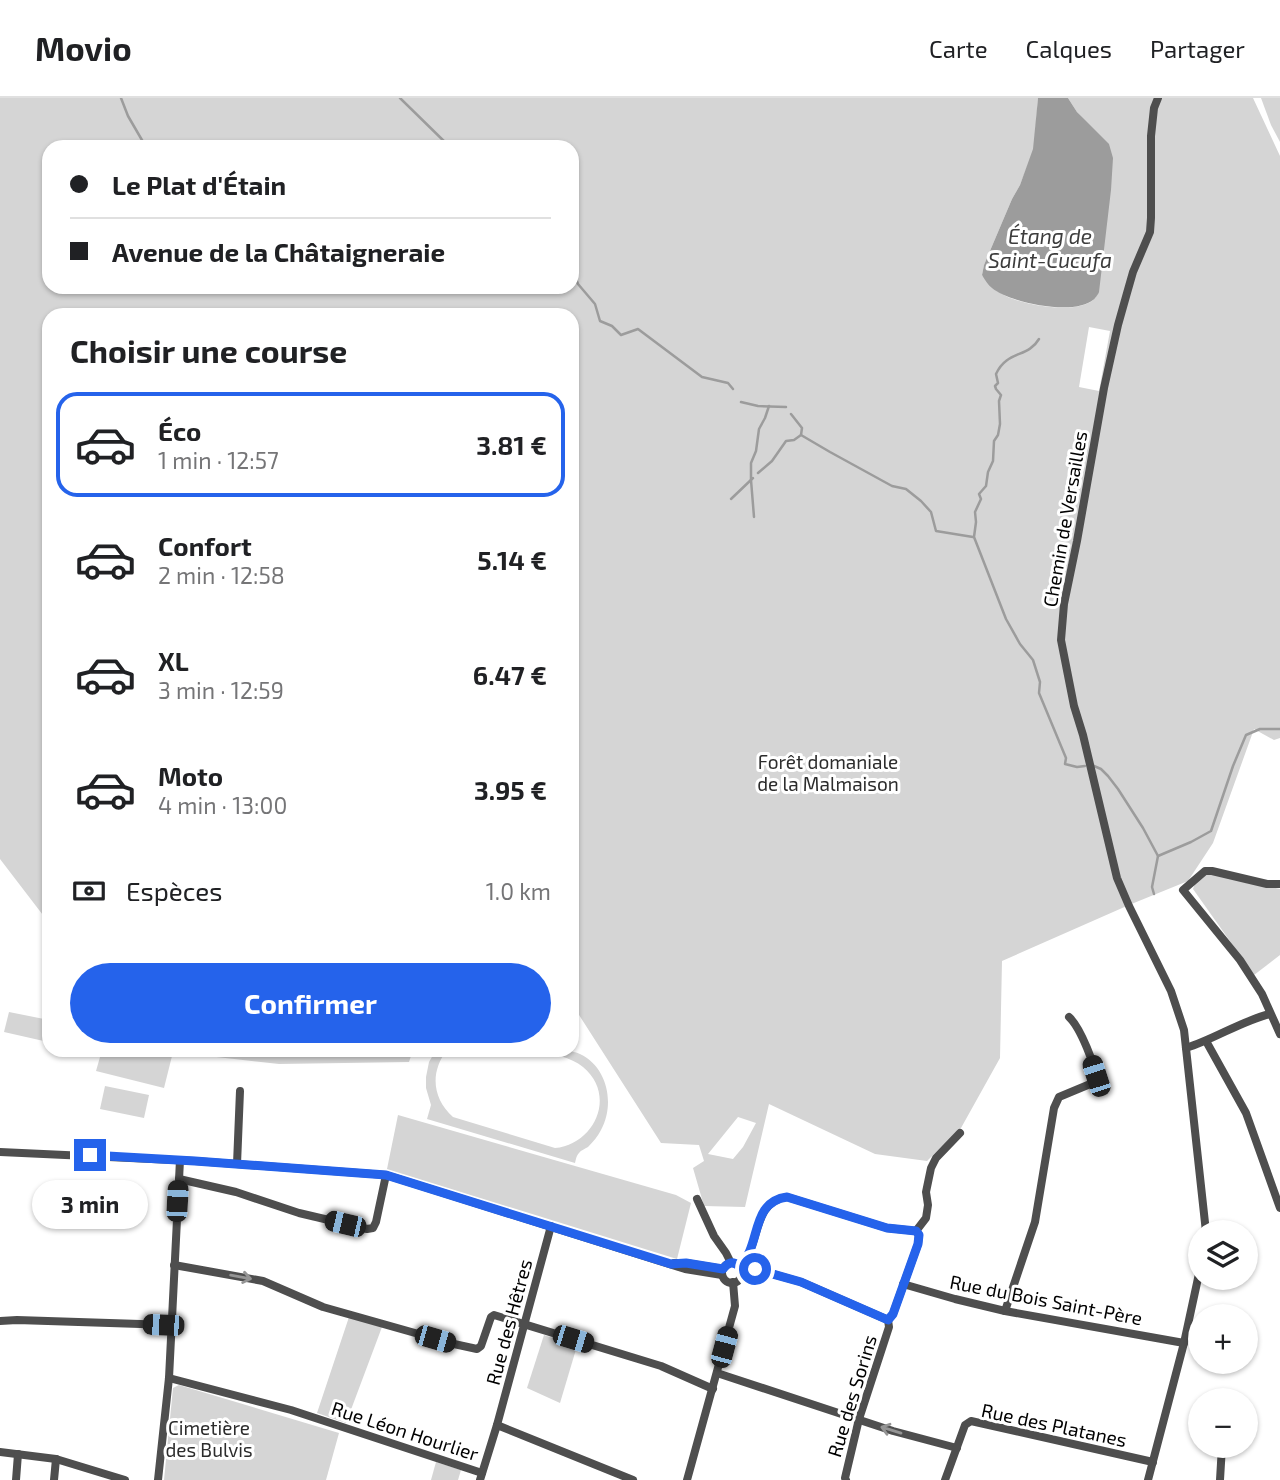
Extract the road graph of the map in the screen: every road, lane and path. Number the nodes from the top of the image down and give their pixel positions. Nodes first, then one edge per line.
1 (1158, 98) edge
2 (1280, 884) edge
3 (1270, 1014) junction
4 (1069, 1017) dead end
5 (1280, 1034) edge
6 (1206, 1041) junction
7 (1186, 1048) junction
8 (240, 1091) dead end
9 (960, 1133) dead end
10 (0, 1152) edge
11 (180, 1160) junction
12 (237, 1164) junction
13 (386, 1175) junction
14 (178, 1179) junction
15 (697, 1199) dead end
16 (1280, 1208) edge
17 (1205, 1220) edge
18 (551, 1226) junction
19 (916, 1231) junction
20 (174, 1265) junction
21 (737, 1267) junction
22 (722, 1272) junction
23 (733, 1282) junction
24 (903, 1284) junction
25 (1195, 1290) edge
26 (1005, 1311) junction
27 (888, 1320) junction
28 (0, 1321) edge
29 (525, 1324) junction
30 (171, 1325) junction
31 (1184, 1343) junction
32 (717, 1373) junction
33 (169, 1378) junction
34 (713, 1389) junction
35 (859, 1419) junction
36 (497, 1425) junction
37 (957, 1448) junction
38 (0, 1452) edge
39 (18, 1454) junction
40 (1221, 1458) edge
41 (56, 1459) junction
42 (1153, 1462) junction
43 (481, 1476) edge
44 (16, 1480) edge
45 (54, 1480) edge
46 (125, 1480) edge
47 (158, 1480) edge
48 (633, 1480) edge
49 (687, 1480) edge
50 (846, 1480) edge
51 (945, 1480) edge
52 (1148, 1480) edge
53 (1220, 1480) edge

1 - 7 street, Chemin de Versailles
2 - 3 street
3 - 5 street
3 - 6 street
4 - 26 street
6 - 7 street
6 - 16 street
7 - 17 street, Chemin de Versailles
8 - 12 street
9 - 19 street, Rue des Sorins
10 - 11 street
11 - 12 street
11 - 14 street
12 - 13 street
13 - 14 street
13 - 18 street
14 - 20 street
15 - 21 street
18 - 22 street
18 - 29 street, Rue des Hêtres
19 - 21 street
19 - 24 street, Rue des Sorins
20 -> 29 street
20 - 30 street
21 - 22 street
21 - 23 street
21 - 27 street
22 - 23 street
23 - 32 street
24 - 26 street, Rue du Bois Saint-Père
24 - 27 street, Rue des Sorins
25 - 31 street
26 - 31 street, Rue du Bois Saint-Père
27 - 35 street, Rue des Sorins
28 - 30 street
29 - 34 street
29 - 36 street, Rue des Hêtres
30 - 33 street
31 - 42 street
32 - 34 street
32 - 35 street
33 - 43 street, Rue Léon Hourlier
33 - 47 street
34 - 49 street
37 -> 35 street
35 - 50 street, Rue des Sorins
36 - 43 street, Rue Léon Hourlier
36 - 48 street, Rue Léon Hourlier
37 - 42 street, Rue des Platanes
37 - 51 street, Rue des Platanes
38 - 39 street
39 - 41 street
39 - 44 street
40 - 53 street
41 - 45 street
41 - 46 street
42 - 52 street

